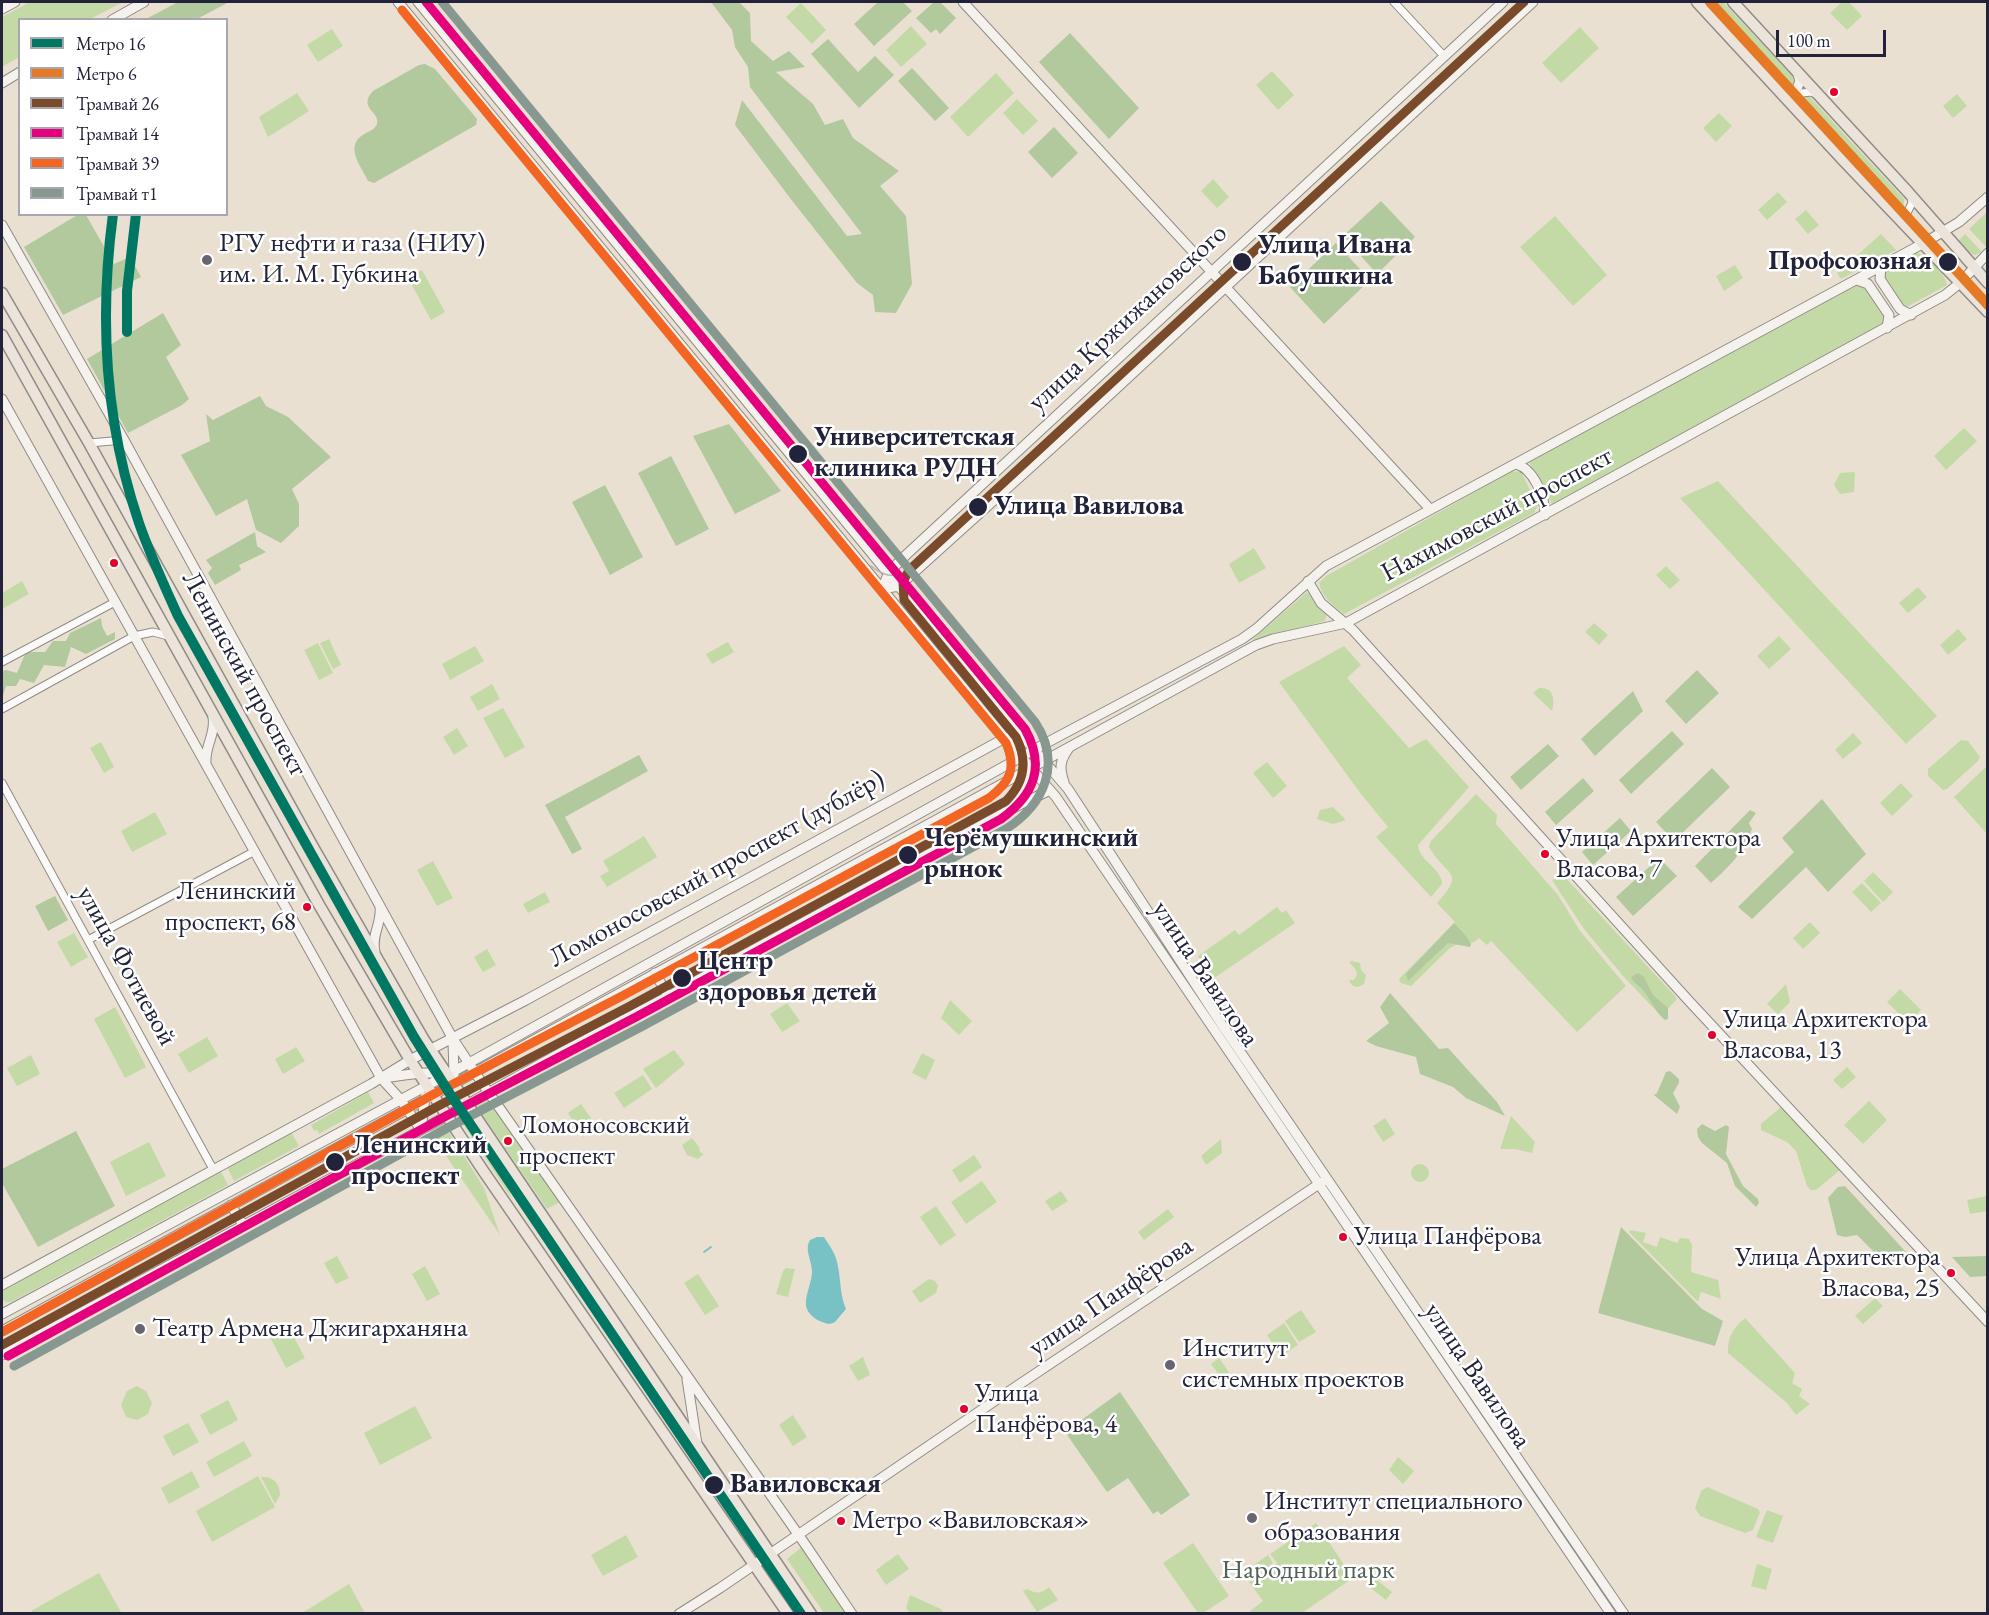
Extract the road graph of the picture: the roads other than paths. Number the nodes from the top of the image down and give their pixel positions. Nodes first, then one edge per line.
1 (15, 2) edge
2 (144, 2) edge
3 (398, 2) edge
4 (417, 2) edge
5 (963, 2) edge
6 (1394, 2) edge
7 (1503, 2) edge
8 (1533, 2) edge
9 (1697, 2) edge
10 (1732, 2) edge
11 (2, 9) edge
12 (116, 18) edge
13 (1444, 56) junction
14 (1797, 71) junction
15 (18, 73) edge
16 (2, 83) edge
17 (1777, 89) junction
18 (1819, 96) junction
19 (1797, 110) junction
20 (1908, 192) junction
21 (1987, 198) edge
22 (1891, 209) junction
23 (2, 225) edge
24 (1943, 232) junction
25 (1924, 243) junction
26 (1988, 253) edge
27 (1881, 267) junction
28 (1974, 267) junction
29 (1210, 271) junction
30 (1857, 280) junction
31 (1960, 283) junction
32 (1988, 283) edge
33 (1225, 287) junction
34 (2, 293) edge
35 (1988, 312) edge
36 (1911, 315) junction
37 (1887, 328) junction
38 (2, 335) edge
39 (2, 399) edge
40 (124, 440) junction
41 (89, 443) junction
42 (1516, 464) junction
43 (1430, 509) junction
44 (1545, 515) junction
45 (888, 572) junction
46 (1308, 581) junction
47 (900, 586) junction
48 (882, 589) junction
49 (115, 602) junction
50 (1346, 623) junction
51 (134, 636) junction
52 (170, 637) junction
53 (2, 662) edge
54 (2, 709) edge
55 (212, 712) junction
56 (1005, 738) junction
57 (1024, 738) junction
58 (1050, 741) junction
59 (1069, 747) junction
60 (1034, 750) junction
61 (1022, 757) junction
62 (1044, 761) junction
63 (206, 764) junction
64 (1032, 767) junction
65 (2, 783) edge
66 (1068, 789) junction
67 (1050, 790) junction
68 (1011, 809) junction
69 (1085, 815) junction
70 (1076, 824) junction
71 (255, 851) junction
72 (379, 905) junction
73 (88, 940) junction
74 (376, 957) junction
75 (656, 973) junction
76 (668, 996) junction
77 (453, 1039) junction
78 (431, 1050) junction
79 (410, 1060) junction
80 (472, 1067) junction
81 (419, 1074) junction
82 (452, 1076) junction
83 (381, 1078) junction
84 (490, 1092) junction
85 (429, 1094) junction
86 (401, 1100) junction
87 (467, 1105) junction
88 (407, 1110) junction
89 (447, 1116) junction
90 (421, 1130) junction
91 (213, 1169) junction
92 (1328, 1178) junction
93 (1319, 1185) junction
94 (231, 1205) junction
95 (184, 1216) junction
96 (243, 1225) junction
97 (190, 1228) junction
98 (2, 1285) edge
99 (3, 1316) edge
100 (1988, 1322) edge
101 (2, 1331) edge
102 (2, 1355) edge
103 (686, 1374) junction
104 (697, 1444) junction
105 (799, 1535) junction
106 (771, 1554) junction
107 (755, 1564) junction
108 (679, 1614) edge
109 (788, 1614) edge
110 (811, 1614) edge
111 (852, 1614) edge
112 (1611, 1614) edge
113 (1624, 1614) edge

1 - 11 street
2 - 12 street
3 - 48 street, улица Вавилова
4 - 45 street, улица Вавилова
5 - 29 street
6 - 13 street
7 - 13 street, улица Кржижановского
8 - 33 street, улица Кржижановского
9 - 17 main road
10 - 14 main road
13 - 29 street, улица Кржижановского
14 - 17 street
14 - 18 main road
15 - 16 street
17 - 19 main road
18 - 19 street
18 - 20 main road
19 - 22 main road
20 - 22 street
20 - 24 main road
21 - 24 street
22 - 25 main road
23 - 40 street
24 - 25 street, Нахимовский проспект
24 - 28 main road
25 - 27 street, Нахимовский проспект
25 - 31 main road
26 - 28 street
27 - 30 street, Нахимовский проспект
27 - 36 street
28 - 31 street, Нахимовский проспект
28 - 32 main road
29 - 33 street
29 - 45 street, улица Кржижановского
30 - 37 street
30 - 42 street, Нахимовский проспект
31 - 35 main road
31 - 36 street, Нахимовский проспект
33 - 43 street
33 - 47 street, улица Кржижановского
34 - 41 main road, Ленинский проспект
36 - 37 street, Нахимовский проспект
37 - 44 street, Нахимовский проспект
38 - 52 main road, Ленинский проспект
39 - 49 street
40 - 41 street
40 - 72 street
41 - 74 main road, Ленинский проспект
42 - 43 street, Нахимовский проспект
42 - 44 street
43 - 46 street, Нахимовский проспект
44 - 50 street, Нахимовский проспект
45 - 47 street, улица Вавилова
45 - 48 street, улица Кржижановского
46 - 50 street
46 - 58 street, Нахимовский проспект
47 - 48 street
47 - 57 street, улица Вавилова
48 - 56 street, улица Вавилова
49 - 51 street
49 - 53 street
50 - 59 street, Нахимовский проспект
50 - 100 street
51 - 52 street
51 - 54 street
51 - 63 street
52 - 55 main road, Ленинский проспект
55 - 63 street
55 - 79 main road, Ленинский проспект
56 - 57 street, Ломоносовский проспект (дублёр)
56 - 61 street, улица Вавилова
56 - 77 street, Ломоносовский проспект (дублёр)
57 - 58 street, Ломоносовский проспект (дублёр)
57 - 60 street, улица Вавилова
58 - 60 street, Нахимовский проспект
59 - 62 street, Нахимовский проспект
59 - 66 street
60 - 61 street
60 - 62 street, улица Вавилова
60 - 64 street
61 - 64 street, улица Вавилова
61 - 80 street
62 - 64 street
62 - 66 street, улица Вавилова
63 - 71 street
64 - 67 street, улица Вавилова
64 - 68 street
64 - 75 street
65 - 73 street, улица Фотиевой
66 - 69 street, улица Вавилова
67 - 68 street
67 - 70 street, улица Вавилова
68 - 76 street
69 - 70 street
69 - 92 street, улица Вавилова
70 - 93 street, улица Вавилова
71 - 73 street
71 - 83 street
72 - 74 street
72 - 77 street
73 - 91 street, улица Фотиевой
74 - 78 main road, Ленинский проспект
75 - 76 street
75 - 80 street
76 - 84 street
77 - 78 street, Ломоносовский проспект (дублёр)
77 - 80 street
77 - 82 street
78 - 79 street, Ломоносовский проспект (дублёр)
78 - 82 main road, Ленинский проспект
79 - 81 main road, Ленинский проспект
79 - 83 street, Ломоносовский проспект (дублёр)
80 - 82 street
80 - 84 street
81 - 82 street
81 - 83 street
81 - 85 main road, Ленинский проспект
82 - 85 street
82 - 87 main road, Ленинский проспект
83 - 86 street
83 - 91 street
84 - 87 street
84 - 103 street
85 - 86 street
85 - 88 street
85 - 89 main road, Ленинский проспект
85 - 90 street
86 - 88 street
86 - 95 street
87 - 89 street
87 - 104 main road, Ленинский проспект
88 - 90 street
88 - 94 street
89 - 90 street
89 - 107 main road, Ленинский проспект
90 - 96 street
91 - 98 street
92 - 93 street, улица Панфёрова
92 - 113 street, улица Вавилова
93 - 105 street, улица Панфёрова
93 - 112 street, улица Вавилова
94 - 96 street
94 - 97 street
95 - 97 street
95 - 99 street
96 - 102 street
97 - 99 street
99 - 101 street
103 - 104 street
103 - 105 street
104 - 106 main road, Ленинский проспект
105 - 106 street, улица Панфёрова
105 - 111 street
106 - 107 street, улица Панфёрова
106 - 110 main road, Ленинский проспект
107 - 108 street, улица Панфёрова
107 - 109 main road, Ленинский проспект

